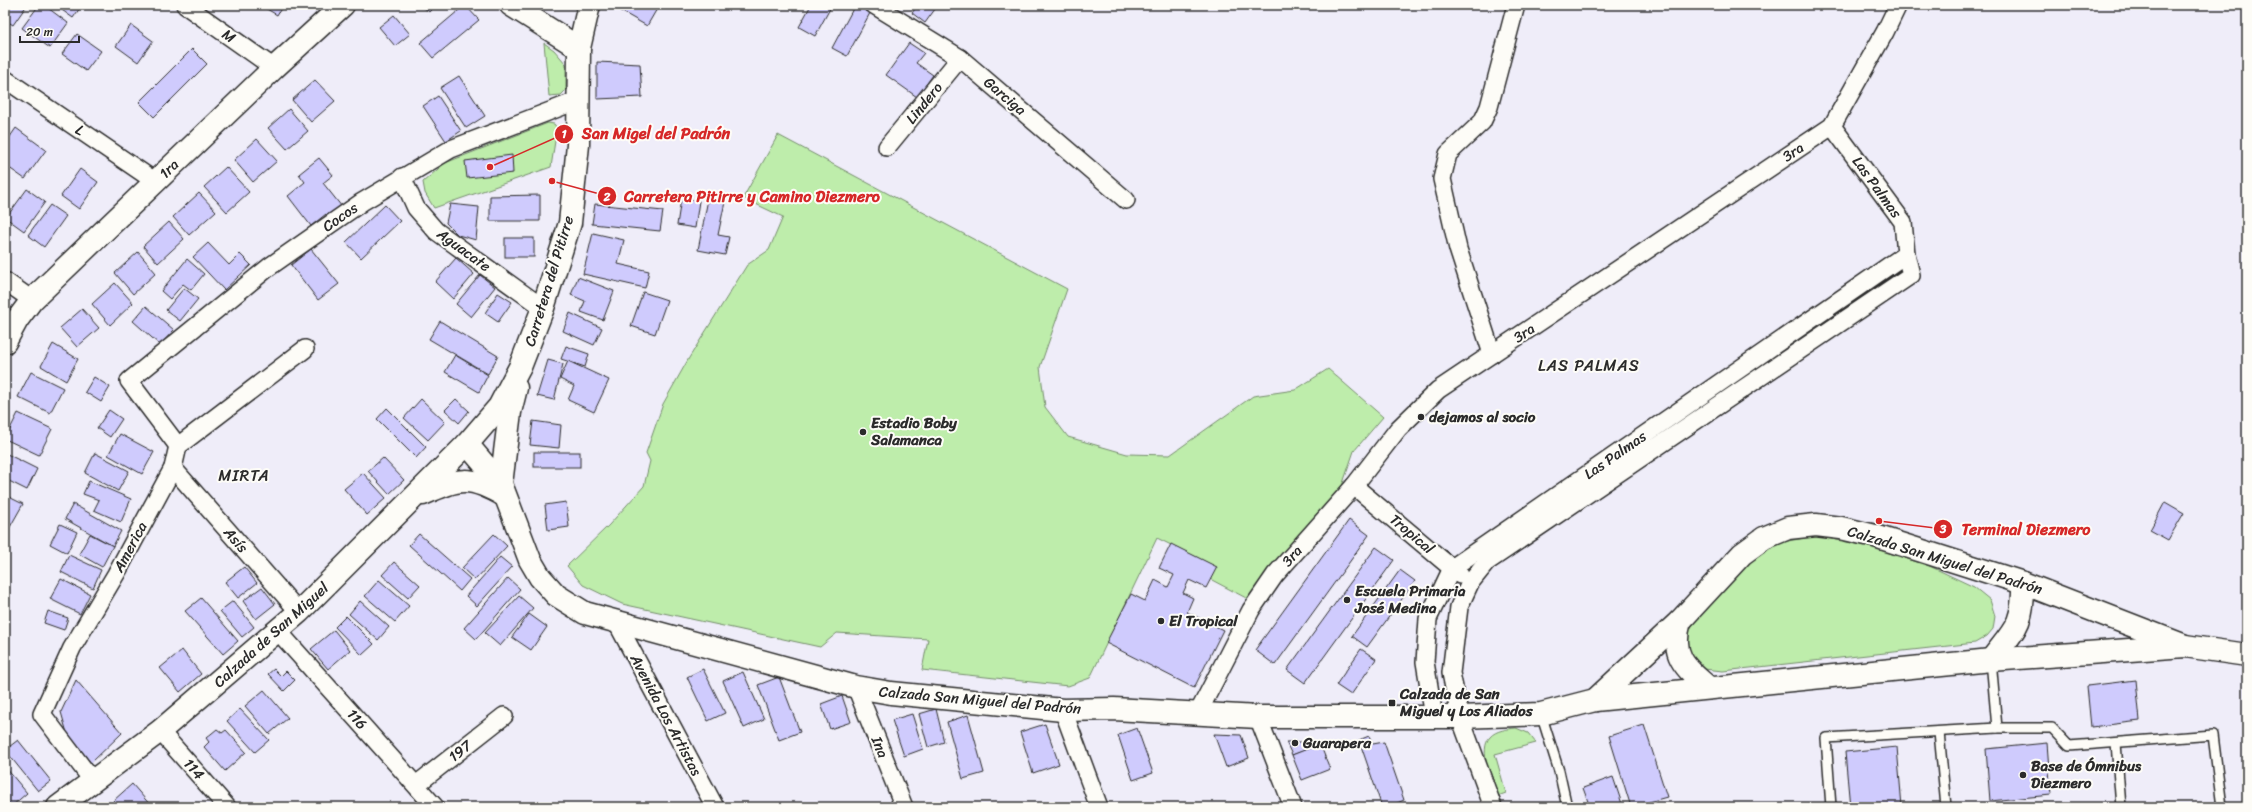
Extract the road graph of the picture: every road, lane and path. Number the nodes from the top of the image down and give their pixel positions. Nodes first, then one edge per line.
1 (185, 5) edge
2 (342, 5) edge
3 (511, 5) edge
4 (589, 5) edge
5 (874, 5) edge
6 (1516, 5) edge
7 (1898, 5) edge
8 (578, 48) junction
9 (960, 58) junction
10 (274, 68) junction
11 (5, 79) edge
12 (579, 100) junction
13 (1832, 126) junction
14 (887, 147) dead end
15 (402, 177) junction
16 (156, 182) junction
17 (1126, 200) dead end
18 (1906, 254) junction
19 (5, 281) edge
20 (32, 300) junction
21 (543, 308) junction
22 (5, 342) edge
23 (305, 349) dead end
24 (1492, 354) junction
25 (520, 368) junction
26 (467, 444) junction
27 (178, 446) junction
28 (173, 468) junction
29 (1354, 486) junction
30 (503, 490) junction
31 (415, 497) junction
32 (1452, 568) junction
33 (1470, 582) junction
34 (2023, 583) junction
35 (299, 612) junction
36 (1680, 621) junction
37 (617, 623) junction
38 (278, 631) junction
39 (2185, 646) junction
40 (2247, 655) edge
41 (1991, 660) junction
42 (856, 687) junction
43 (1708, 688) junction
44 (1595, 700) junction
45 (1063, 710) junction
46 (1198, 713) junction
47 (1541, 714) junction
48 (504, 716) dead end
49 (1258, 717) junction
50 (1434, 717) junction
51 (1460, 717) junction
52 (1997, 728) junction
53 (160, 731) junction
54 (1939, 732) junction
55 (2116, 743) junction
56 (92, 780) junction
57 (416, 785) junction
58 (58, 807) edge
59 (227, 807) edge
60 (435, 807) edge
61 (715, 807) edge
62 (904, 807) edge
63 (1099, 807) edge
64 (1292, 807) edge
65 (1493, 807) edge
66 (1567, 807) edge
67 (1832, 807) edge
68 (1946, 807) edge
69 (2121, 807) edge
70 (2222, 807) edge

1 - 10 street, M
2 - 10 main road, 1ra
3 - 8 main road
4 - 8 main road, Carretera del Pitirre
5 - 9 street, Garciga
6 - 24 street
7 - 13 street, 3ra
8 - 12 main road, Carretera del Pitirre
9 - 14 street, Lindero
9 - 17 street, Garciga
10 - 16 main road, 1ra
11 - 16 street, L
12 - 15 street, Cocos
12 - 21 main road, Carretera del Pitirre
13 - 18 street, Las Palmas
13 - 24 street, 3ra
15 - 21 street, Aguacate
15 - 27 street, Cocos
16 - 20 main road, 1ra
18 - 32 street, Las Palmas
18 - 33 street, Las Palmas
19 - 20 street
20 - 22 main road, 1ra
21 - 25 main road, Carretera del Pitirre
23 - 27 street
24 - 29 street, 3ra
25 - 26 main road, Carretera del Pitirre
25 - 30 main road
26 - 30 main road, Calzada San Miguel del Padrón
26 - 31 main road, Calzada de San Miguel
27 - 28 street, America
28 - 35 street, Asís
28 - 56 street, America
29 - 32 street, Tropical
29 - 46 street, 3ra
30 - 31 main road
30 - 37 main road, Calzada San Miguel del Padrón
31 - 35 main road, Calzada de San Miguel
32 - 33 street, Tropical
32 - 50 street
33 - 51 street, Las Palmas
34 - 36 main road, Calzada San Miguel del Padrón
34 - 39 main road, Calzada San Miguel del Padrón
34 - 41 main road
35 - 38 main road, Calzada de San Miguel
36 - 43 main road
36 - 44 main road, Calzada San Miguel del Padrón
37 - 42 main road, Calzada San Miguel del Padrón
37 - 61 street, Avenida Los Artistas
38 - 53 main road, Calzada de San Miguel
38 - 57 street, 116
39 - 40 main road, Calzada San Miguel del Padrón
39 - 41 main road, Calzada San Miguel del Padrón
41 - 43 main road, Calzada San Miguel del Padrón
41 - 52 lane
42 - 45 main road, Calzada San Miguel del Padrón
42 - 62 street, Ina
43 - 44 main road, Calzada San Miguel del Padrón
44 - 47 main road, Calzada San Miguel del Padrón
45 - 46 main road, Calzada San Miguel del Padrón
45 - 63 street
46 - 49 main road, Calzada San Miguel del Padrón
47 - 51 main road, Calzada San Miguel del Padrón
47 - 66 lane
48 - 57 street, 197
49 - 50 main road, Calzada San Miguel del Padrón
49 - 64 street
50 - 51 main road, Calzada San Miguel del Padrón
51 - 65 street, Las Palmas
52 - 54 lane
52 - 55 lane
53 - 56 main road, Calzada de San Miguel
53 - 59 street, 114
54 - 67 lane
54 - 68 lane
55 - 69 lane
55 - 70 lane
56 - 58 main road, Calzada de San Miguel
57 - 60 street, 116

